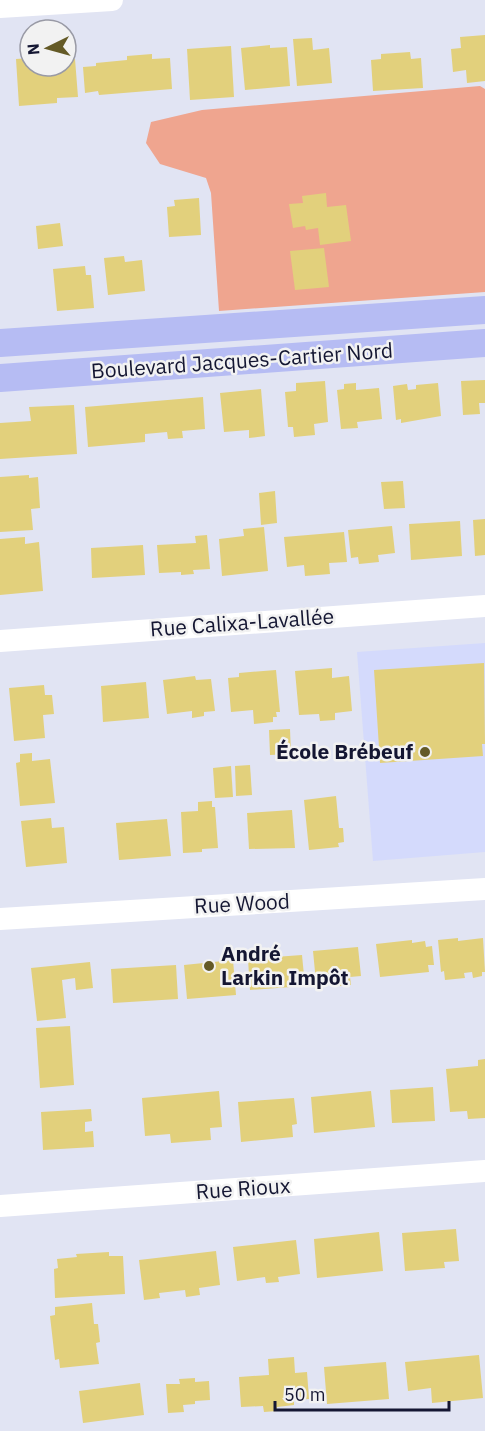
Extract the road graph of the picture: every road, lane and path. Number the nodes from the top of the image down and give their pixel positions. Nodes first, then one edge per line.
1 (112, 0) edge
2 (0, 8) edge
3 (485, 310) edge
4 (0, 343) edge
5 (485, 344) edge
6 (0, 378) edge
7 (485, 606) edge
8 (0, 641) edge
9 (485, 889) edge
10 (0, 919) edge
11 (485, 1171) edge
12 (0, 1206) edge

1 - 2 street
3 - 4 main road, Boulevard Jacques-Cartier Nord
5 - 6 main road, Boulevard Jacques-Cartier Nord
7 - 8 street, Rue Calixa-Lavallée
9 - 10 street, Rue Wood
11 - 12 street, Rue Rioux

